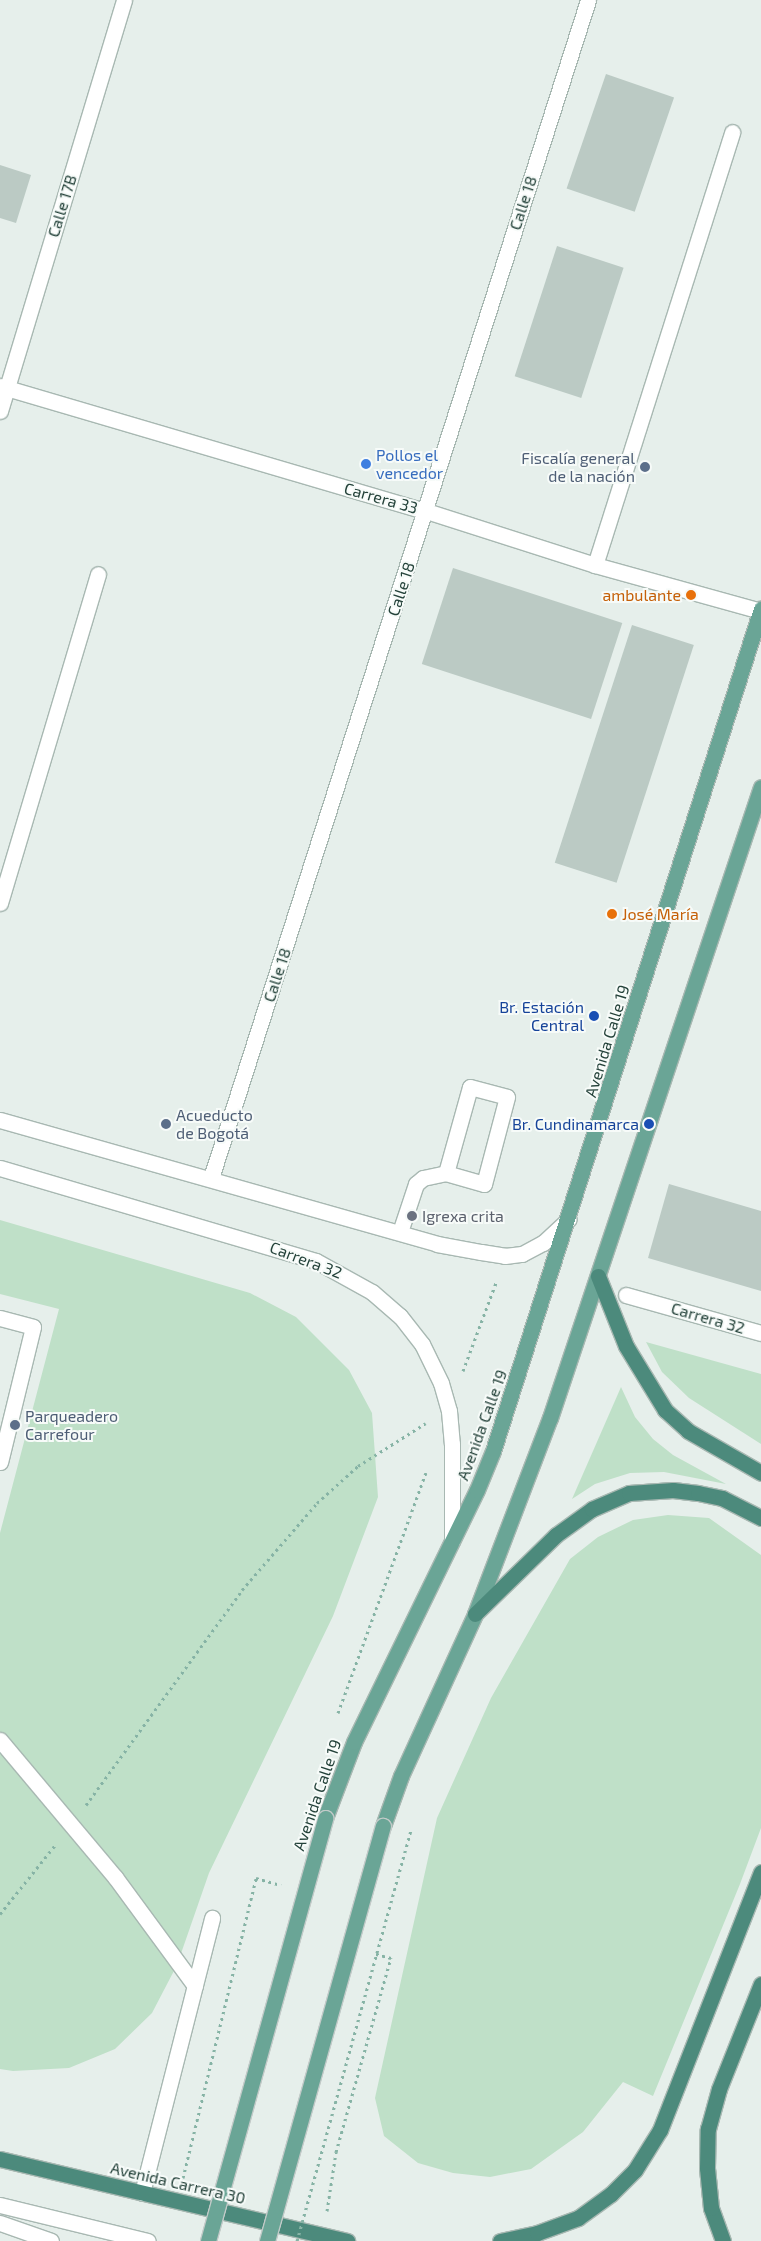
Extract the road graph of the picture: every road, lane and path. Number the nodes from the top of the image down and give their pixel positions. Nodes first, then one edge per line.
1 (124, 0) edge
2 (588, 0) edge
3 (732, 132) dead end
4 (3, 387) edge
5 (0, 411) edge
6 (426, 511) junction
7 (595, 565) junction
8 (98, 574) dead end
9 (761, 610) edge
10 (761, 787) edge
11 (0, 903) edge
12 (0, 1120) edge
13 (0, 1168) edge
14 (446, 1173) junction
15 (211, 1178) junction
16 (569, 1219) junction
17 (400, 1232) junction
18 (505, 1256) junction
19 (598, 1276) junction
20 (626, 1295) dead end
21 (0, 1318) edge
22 (761, 1333) edge
23 (449, 1411) junction
24 (0, 1462) edge
25 (428, 1466) dead end
26 (761, 1473) edge
27 (761, 1518) edge
28 (452, 1541) junction
29 (475, 1614) junction
30 (334, 1723) dead end
31 (0, 1740) edge
32 (71, 1825) junction
33 (411, 1830) dead end
34 (761, 1872) edge
35 (281, 1885) dead end
36 (0, 1914) edge
37 (212, 1918) dead end
38 (376, 1954) junction
39 (761, 1984) edge
40 (195, 1986) junction
41 (0, 2159) edge
42 (142, 2193) junction
43 (178, 2201) junction
44 (0, 2205) edge
45 (0, 2223) edge
46 (323, 2235) junction
47 (50, 2241) edge
48 (148, 2241) edge
49 (208, 2241) edge
50 (266, 2241) edge
51 (297, 2241) edge
52 (347, 2241) edge
53 (500, 2241) edge
54 (723, 2241) edge

1 - 4 street, Calle 17B
2 - 6 street, Calle 18
3 - 7 street
4 - 5 street, Calle 17B
4 - 6 street, Carrera 33
6 - 7 street, Carrera 33
6 - 15 street, Calle 18
7 - 9 street, Carrera 33
8 - 11 street
9 - 16 main road, Avenida Calle 19
10 - 19 main road
12 - 15 street
13 - 23 street, Carrera 32
14 - 14 street
14 - 17 street
15 - 17 street
16 - 18 street
16 - 28 main road, Avenida Calle 19
17 - 18 street
18 - 23 path
19 - 26 highway
19 - 29 main road
20 - 22 street, Carrera 32
21 - 24 street
23 - 28 street, Carrera 32
23 - 32 path
25 - 30 path
27 - 29 highway
28 - 49 main road, Avenida Calle 19, bridge
29 - 50 main road, bridge
31 - 32 street
32 - 36 path
32 - 40 street
33 - 38 path, bridge
34 - 53 highway
35 - 43 path
37 - 40 street
38 - 46 path
38 - 51 path, bridge
39 - 54 highway
40 - 42 street
41 - 42 highway, Avenida Carrera 30
42 - 43 highway, Avenida Carrera 30
43 - 46 highway, Avenida Carrera 30
44 - 48 street
45 - 47 street
46 - 52 highway, Avenida Carrera 30

